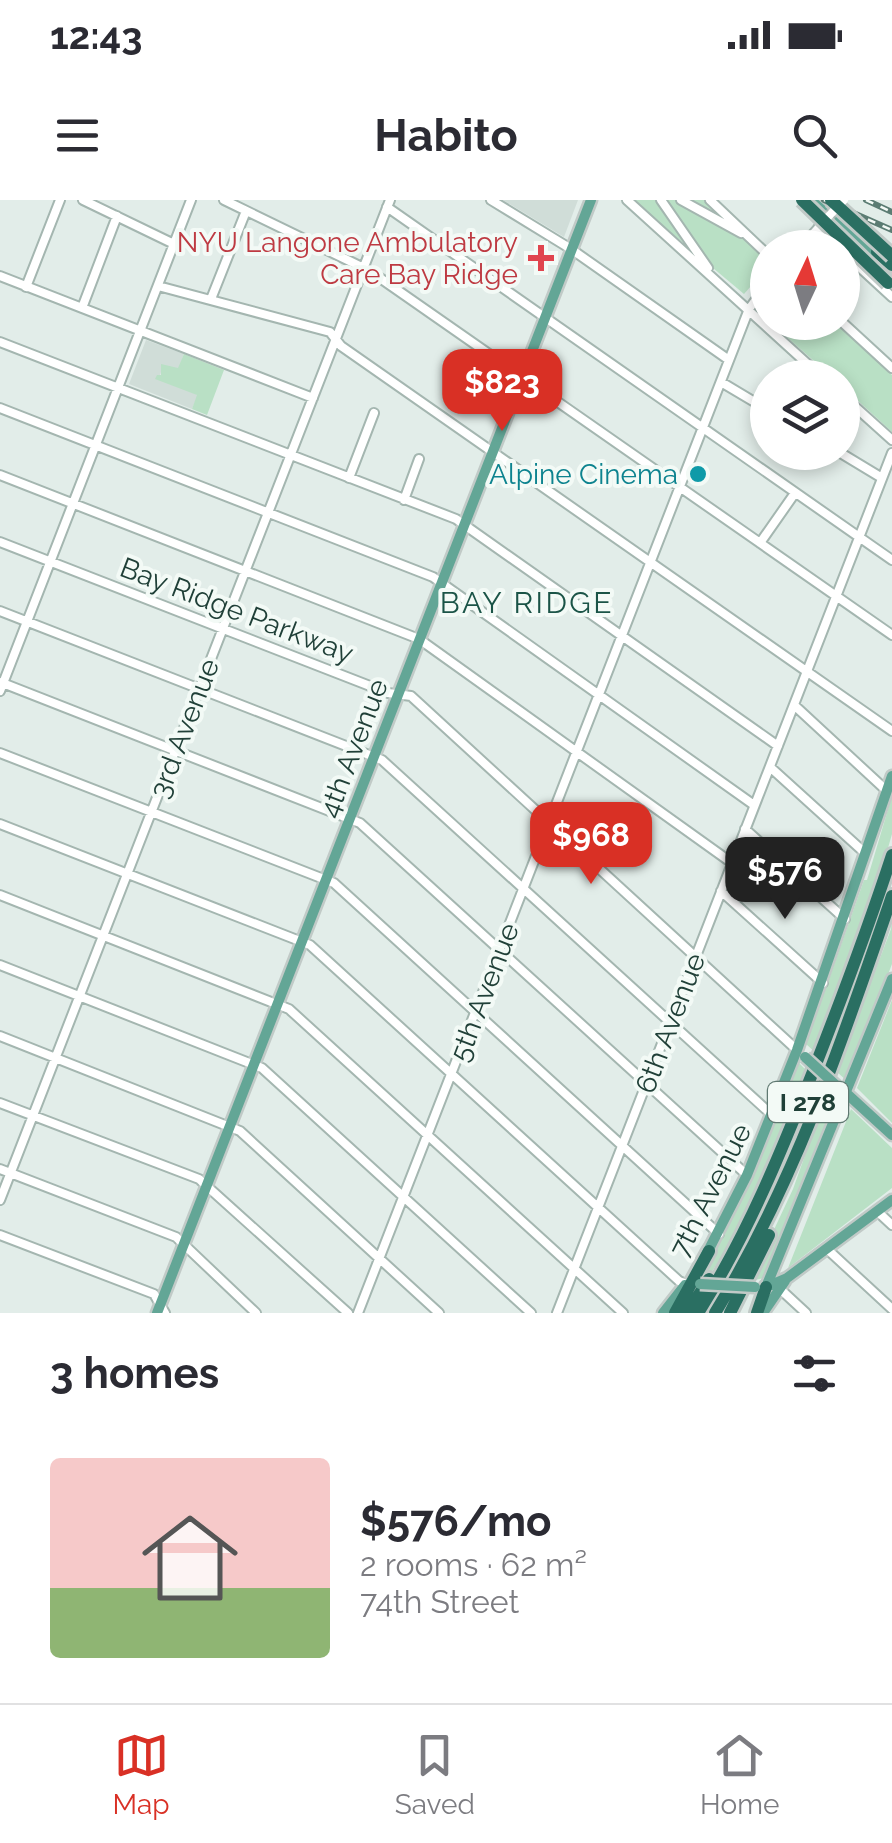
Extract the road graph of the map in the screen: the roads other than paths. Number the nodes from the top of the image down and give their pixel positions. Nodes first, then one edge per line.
1 (60, 200) edge
2 (83, 200) edge
3 (191, 200) edge
4 (224, 200) edge
5 (491, 200) edge
6 (591, 200) edge
7 (627, 200) edge
8 (661, 200) edge
9 (681, 200) edge
10 (710, 200) edge
11 (806, 200) edge
12 (389, 204) edge
13 (831, 206) edge
14 (246, 210) junction
15 (117, 216) junction
16 (818, 228) edge
17 (749, 238) joint
18 (174, 244) junction
19 (571, 250) junction
20 (884, 252) edge
21 (892, 265) edge
22 (364, 268) junction
23 (860, 268) edge
24 (0, 276) edge
25 (713, 276) junction
26 (892, 276) edge
27 (26, 286) junction
28 (158, 286) junction
29 (892, 287) edge
30 (892, 297) edge
31 (211, 300) junction
32 (82, 308) junction
33 (749, 310) junction
34 (545, 317) junction
35 (140, 331) junction
36 (336, 339) junction
37 (860, 339) edge
38 (0, 342) edge
39 (729, 360) junction
40 (804, 360) edge
41 (892, 368) edge
42 (522, 376) junction
43 (721, 382) junction
44 (118, 388) junction
45 (313, 398) junction
46 (750, 399) edge
47 (0, 408) edge
48 (860, 411) edge
49 (374, 413) dead end
50 (704, 428) junction
51 (892, 440) edge
52 (96, 446) junction
53 (493, 451) junction
54 (290, 456) junction
55 (891, 458) edge
56 (420, 459) dead end
57 (860, 465) edge
58 (0, 475) edge
59 (349, 478) junction
60 (882, 478) junction
61 (680, 487) junction
62 (795, 493) junction
63 (404, 500) junction
64 (73, 504) junction
65 (268, 513) junction
66 (464, 525) junction
67 (859, 537) junction
68 (0, 542) edge
69 (760, 543) junction
70 (892, 560) edge
71 (50, 562) junction
72 (651, 562) junction
73 (245, 571) junction
74 (441, 584) junction
75 (836, 596) junction
76 (0, 611) edge
77 (28, 622) junction
78 (223, 629) junction
79 (892, 635) edge
80 (622, 637) junction
81 (420, 638) junction
82 (807, 671) junction
83 (1, 685) edge
84 (200, 688) junction
85 (398, 694) junction
86 (599, 696) junction
87 (794, 706) junction
88 (892, 731) edge
89 (778, 746) junction
90 (176, 750) junction
91 (577, 752) junction
92 (0, 753) edge
93 (374, 755) junction
94 (770, 767) junction
95 (892, 776) edge
96 (887, 791) junction
97 (754, 805) junction
98 (152, 812) junction
99 (350, 818) junction
100 (549, 823) junction
101 (0, 824) edge
102 (746, 829) junction
103 (865, 853) junction
104 (892, 855) edge
105 (732, 863) junction
106 (128, 873) junction
107 (326, 880) junction
108 (892, 883) edge
109 (524, 888) junction
110 (722, 891) junction
111 (0, 895) edge
112 (892, 896) edge
113 (892, 910) edge
114 (845, 919) junction
115 (103, 935) junction
116 (302, 941) junction
117 (500, 950) junction
118 (696, 956) junction
119 (0, 966) edge
120 (892, 978) edge
121 (823, 983) junction
122 (80, 996) junction
123 (278, 1002) junction
124 (476, 1012) junction
125 (670, 1023) junction
126 (848, 1023) junction
127 (0, 1036) edge
128 (802, 1053) junction
129 (56, 1058) junction
130 (254, 1064) junction
131 (452, 1074) junction
132 (646, 1085) junction
133 (843, 1091) junction
134 (0, 1103) edge
135 (772, 1115) junction
136 (33, 1116) junction
137 (230, 1126) junction
138 (428, 1134) junction
139 (892, 1136) edge
140 (622, 1146) junction
141 (793, 1162) junction
142 (0, 1169) edge
143 (11, 1173) junction
144 (748, 1176) junction
145 (207, 1186) junction
146 (404, 1197) junction
147 (0, 1200) edge
148 (892, 1200) edge
149 (760, 1202) junction
150 (598, 1208) junction
151 (877, 1211) junction
152 (892, 1225) edge
153 (719, 1234) junction
154 (0, 1235) edge
155 (184, 1246) junction
156 (827, 1250) junction
157 (709, 1251) joint
158 (380, 1258) junction
159 (574, 1268) junction
160 (693, 1284) junction
161 (767, 1295) edge
162 (892, 1309) edge
163 (161, 1310) edge
164 (256, 1313) edge
165 (348, 1313) edge
166 (358, 1313) edge
167 (439, 1313) edge
168 (531, 1313) edge
169 (557, 1313) edge
170 (622, 1313) edge
171 (663, 1313) edge
172 (675, 1313) edge
173 (687, 1313) edge
174 (702, 1313) edge
175 (715, 1313) edge
176 (730, 1313) edge
177 (806, 1313) edge

1 - 27 street
2 - 15 street
3 - 18 street
4 - 14 street
5 - 19 street
6 - 19 main road, 4th Avenue
7 - 25 street
8 - 25 street
9 - 17 street
10 - 17 street
11 - 13 main road, bridge
11 - 26 highway, bridge
11 - 29 highway, bridge
12 - 22 street, 3rd Avenue
12 - 34 street
13 - 16 street
13 - 20 highway, bridge
13 - 21 highway, bridge
14 - 22 street
14 - 31 street
15 - 18 street
15 - 32 street
18 - 28 street
19 - 34 main road, 4th Avenue
19 - 39 street
22 - 36 street, 3rd Avenue
22 - 42 street
23 - 30 street
24 - 27 street
25 - 33 street
27 - 32 street
28 - 31 street
28 - 35 street
31 - 36 street
32 - 35 street
33 - 39 street, 5th Avenue
33 - 40 street
34 - 42 main road, 4th Avenue
34 - 50 street
35 - 44 street
35 - 45 street
36 - 45 street, 3rd Avenue
36 - 53 street
37 - 41 street
38 - 44 street
39 - 43 street, 5th Avenue
42 - 53 main road, 4th Avenue
42 - 61 street
43 - 46 street
43 - 50 street, 5th Avenue
44 - 52 street
44 - 54 street
45 - 54 street, 3rd Avenue
47 - 52 street
48 - 51 street
49 - 59 street
50 - 61 street, 5th Avenue
50 - 62 street
52 - 64 street
52 - 65 street
53 - 66 main road, 4th Avenue
53 - 72 street
54 - 59 street
54 - 65 street, 3rd Avenue
55 - 60 street, 6th Avenue
56 - 63 street
57 - 60 street
58 - 64 street
59 - 63 street
60 - 67 street, 6th Avenue
61 - 69 street
61 - 72 street, 5th Avenue
62 - 67 street
62 - 69 street
63 - 66 street
64 - 71 street
64 - 73 street
65 - 73 street, 3rd Avenue
65 - 74 street
66 - 74 main road, 4th Avenue
66 - 80 street
67 - 70 street
67 - 75 street, 6th Avenue
68 - 71 street, Bay Ridge Parkway
69 - 75 street
71 - 77 street
71 - 78 street, Bay Ridge Parkway
72 - 80 street, 5th Avenue
72 - 82 street
73 - 78 street, 3rd Avenue
73 - 81 street
74 - 81 main road, 4th Avenue
74 - 86 street
75 - 79 street
75 - 82 street, 6th Avenue
76 - 77 street
77 - 83 street
77 - 84 street
78 - 84 street, 3rd Avenue
78 - 85 street, Bay Ridge Parkway
80 - 86 street, 5th Avenue
80 - 89 street
81 - 85 main road, 4th Avenue
81 - 91 street
82 - 87 street, 6th Avenue
82 - 88 street
83 - 90 street
84 - 90 street, 3rd Avenue
84 - 93 street
85 - 93 main road, 4th Avenue
85 - 100 street, Bay Ridge Parkway
86 - 91 street, 5th Avenue
86 - 97 street
87 - 89 street, 6th Avenue
87 - 96 street
89 - 94 street, 6th Avenue
90 - 98 street, 3rd Avenue
90 - 99 street
91 - 100 street, 5th Avenue
91 - 105 street
92 - 98 street
93 - 99 main road, 4th Avenue
93 - 109 street
94 - 97 street, 6th Avenue
94 - 103 street
95 - 96 main road, 7th Avenue
96 - 103 main road, 7th Avenue
97 - 102 street, 6th Avenue
98 - 106 street, 3rd Avenue
98 - 107 street
99 - 107 main road, 4th Avenue
99 - 117 street
100 - 109 street, 5th Avenue
100 - 118 street, Bay Ridge Parkway
101 - 106 street
102 - 105 street, 6th Avenue
102 - 114 street
103 - 114 main road, 7th Avenue
104 - 149 highway, I 278
105 - 110 street, 6th Avenue
106 - 115 street, 3rd Avenue
106 - 116 street
107 - 116 main road, 4th Avenue
107 - 124 street
108 - 174 highway, I 278
109 - 117 street, 5th Avenue
109 - 125 street
110 - 118 street, 6th Avenue
110 - 121 street
111 - 115 street
112 - 126 highway, I 278
113 - 126 highway
114 - 121 main road, 7th Avenue
115 - 122 street, 3rd Avenue
115 - 123 street
116 - 123 main road, 4th Avenue
116 - 131 street
117 - 124 street, 5th Avenue
117 - 132 street
118 - 125 street, 6th Avenue
118 - 128 street, Bay Ridge Parkway
119 - 122 street
120 - 133 main road
121 - 128 main road, 7th Avenue
122 - 129 street, 3rd Avenue
122 - 130 street
123 - 130 main road, 4th Avenue
123 - 138 street
124 - 131 street, 5th Avenue
124 - 140 street
125 - 132 street, 6th Avenue
125 - 135 street
126 - 141 highway, I 278
127 - 129 street
128 - 133 main road, Bay Ridge Parkway, bridge
128 - 135 main road, 7th Avenue
129 - 136 street, 3rd Avenue
129 - 137 street
130 - 137 main road, 4th Avenue
130 - 146 street
131 - 138 street, 5th Avenue
131 - 150 street
132 - 140 street, 6th Avenue
132 - 144 street
133 - 139 main road, Bay Ridge Parkway
133 - 161 main road
134 - 136 street
135 - 144 main road, 7th Avenue
136 - 143 street, 3rd Avenue
136 - 145 street
137 - 145 main road, 4th Avenue
137 - 158 street
138 - 146 street, 5th Avenue
138 - 159 street
140 - 150 street, 6th Avenue
140 - 153 street
141 - 175 highway, I 278
141 - 176 highway
142 - 143 street
143 - 147 street, 3rd Avenue
143 - 155 street
144 - 153 main road, 7th Avenue
145 - 155 main road, 4th Avenue
145 - 165 street
146 - 158 street, 5th Avenue
146 - 168 street
148 - 151 main road
149 - 173 highway
149 - 174 highway, I 278
150 - 159 street, 6th Avenue
150 - 160 street
151 - 152 street
151 - 156 main road
153 - 157 main road, 7th Avenue
154 - 163 street
155 - 163 main road, 4th Avenue
155 - 164 street
156 - 161 main road
156 - 162 street
157 - 160 highway
158 - 166 street, 5th Avenue
158 - 167 street
159 - 169 street, 6th Avenue
159 - 170 street
160 - 161 main road, bridge
160 - 171 main road
160 - 172 highway
161 - 177 street

